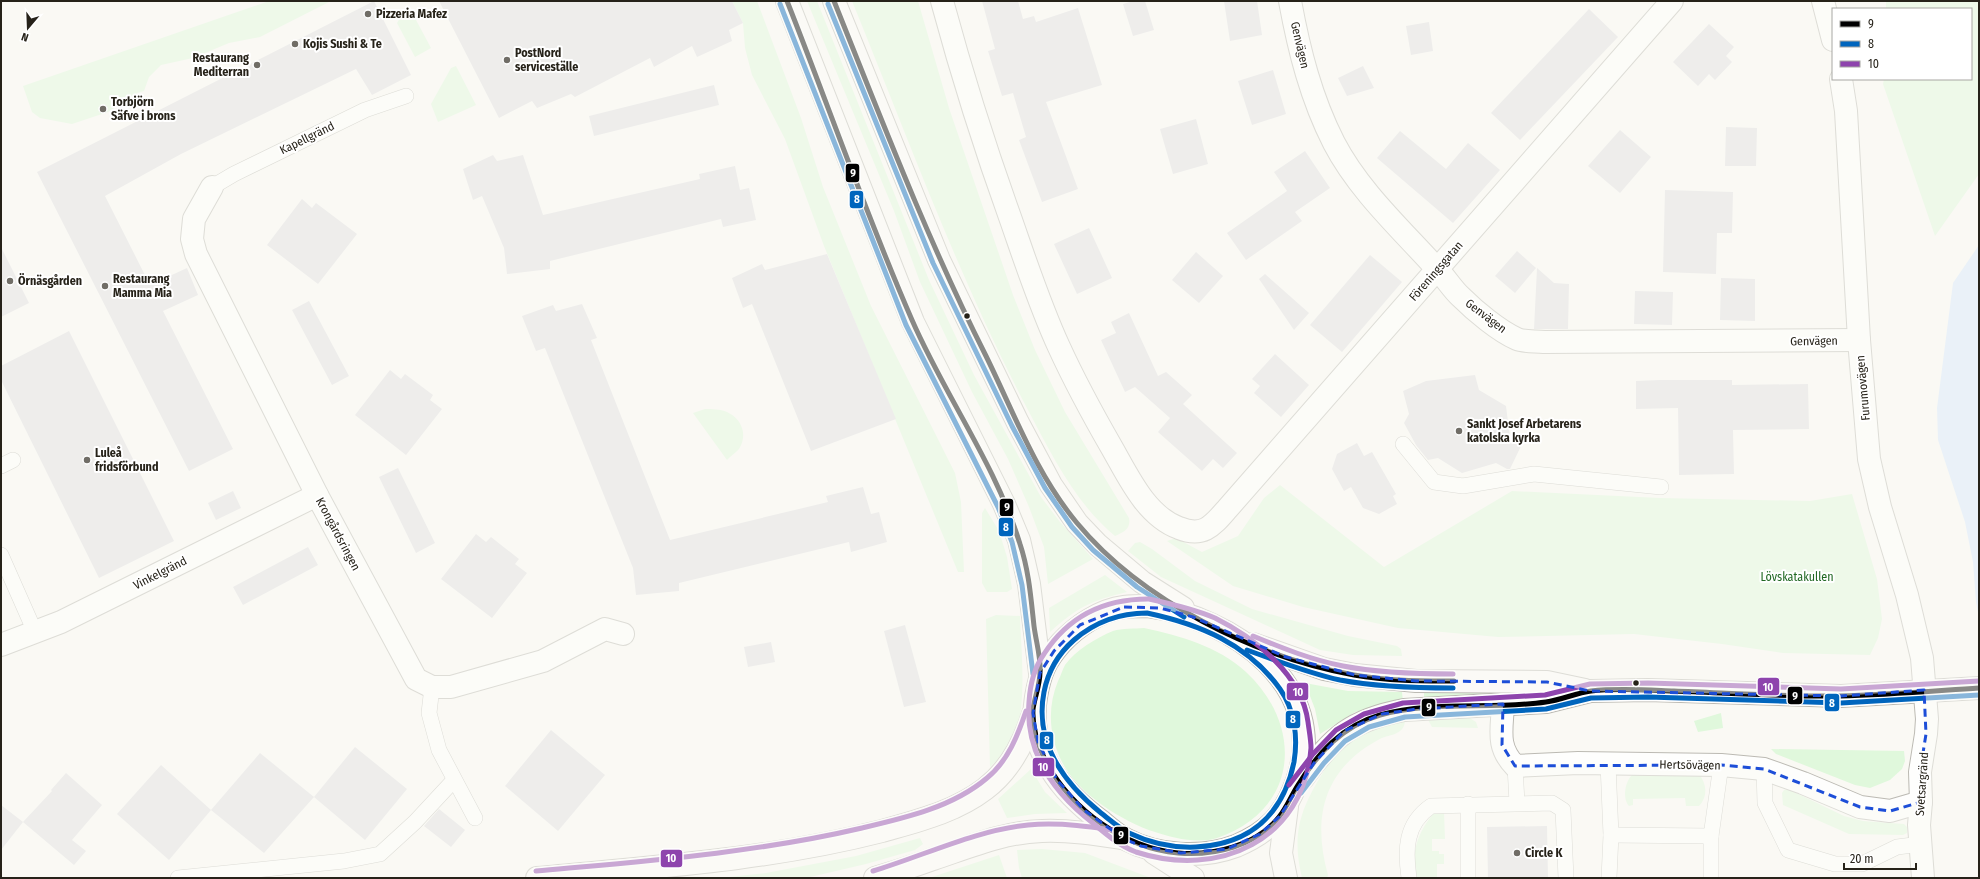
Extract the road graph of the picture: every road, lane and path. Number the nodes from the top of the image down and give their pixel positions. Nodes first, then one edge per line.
1 (787, 1) edge
2 (834, 1) edge
3 (942, 1) edge
4 (1290, 1) edge
5 (1672, 1) edge
6 (1823, 1) edge
7 (1832, 36) edge
8 (1841, 80) edge
9 (406, 96) dead end
10 (212, 187) joint
11 (1438, 270) junction
12 (1858, 340) junction
13 (1403, 444) dead end
14 (1661, 487) dead end
15 (317, 495) junction
16 (1, 555) edge
17 (1220, 630) junction
18 (35, 632) junction
19 (623, 634) dead end
20 (1, 645) edge
21 (1040, 673) junction
22 (432, 687) junction
23 (1979, 688) edge
24 (1924, 690) junction
25 (1590, 691) junction
26 (1503, 704) junction
27 (1033, 713) junction
28 (1608, 764) junction
29 (1721, 765) junction
30 (1515, 766) junction
31 (1764, 769) junction
32 (454, 780) junction
33 (1290, 798) junction
34 (1921, 802) junction
35 (1517, 803) junction
36 (1468, 804) junction
37 (475, 818) dead end
38 (1611, 836) junction
39 (1711, 836) junction
40 (1132, 842) junction
41 (1921, 844) junction
42 (1862, 871) edge
43 (178, 878) edge
44 (537, 878) edge
45 (875, 878) edge
46 (1193, 878) edge
47 (1286, 878) edge
48 (1409, 878) edge
49 (1468, 878) edge
50 (1566, 878) edge
51 (1609, 878) edge
52 (1711, 878) edge
53 (1923, 878) edge

1 - 21 main road
2 - 17 main road
3 - 11 street, Föreningsgatan
4 - 11 street, Genvägen
5 - 11 street, Föreningsgatan
6 - 7 street
8 - 12 street, Furumovägen
9 - 10 lane, Kapellgränd
10 - 15 street, Krongårdsringen
11 - 12 street, Genvägen
12 - 24 street, Furumovägen
13 - 14 lane
15 - 18 street, Vinkelgränd
15 - 22 street, Krongårdsringen
16 - 18 lane
17 - 21 main road
17 - 25 main road
17 - 33 main road
18 - 20 street, Vinkelgränd
19 - 22 street
21 - 27 main road
22 - 32 lane
23 - 24 main road
24 - 25 main road
24 - 34 street, Svetsargränd
25 - 26 main road
26 - 30 street
26 - 33 main road
27 - 40 main road
27 - 44 main road
28 - 29 street, Hertsövägen
28 - 30 street, Hertsövägen
28 - 38 lane
29 - 31 street, Hertsövägen
29 - 39 lane
30 - 35 lane
31 - 34 street, Hertsövägen
31 - 42 lane
32 - 37 lane
32 - 43 lane
33 - 40 main road
33 - 47 main road
34 - 41 street, Svetsargränd
35 - 36 lane
35 - 50 lane
36 - 48 lane
36 - 49 lane
38 - 39 lane
38 - 51 lane
39 - 52 lane
40 - 45 main road
40 - 46 main road
41 - 42 lane
41 - 53 street, Svetsargränd

